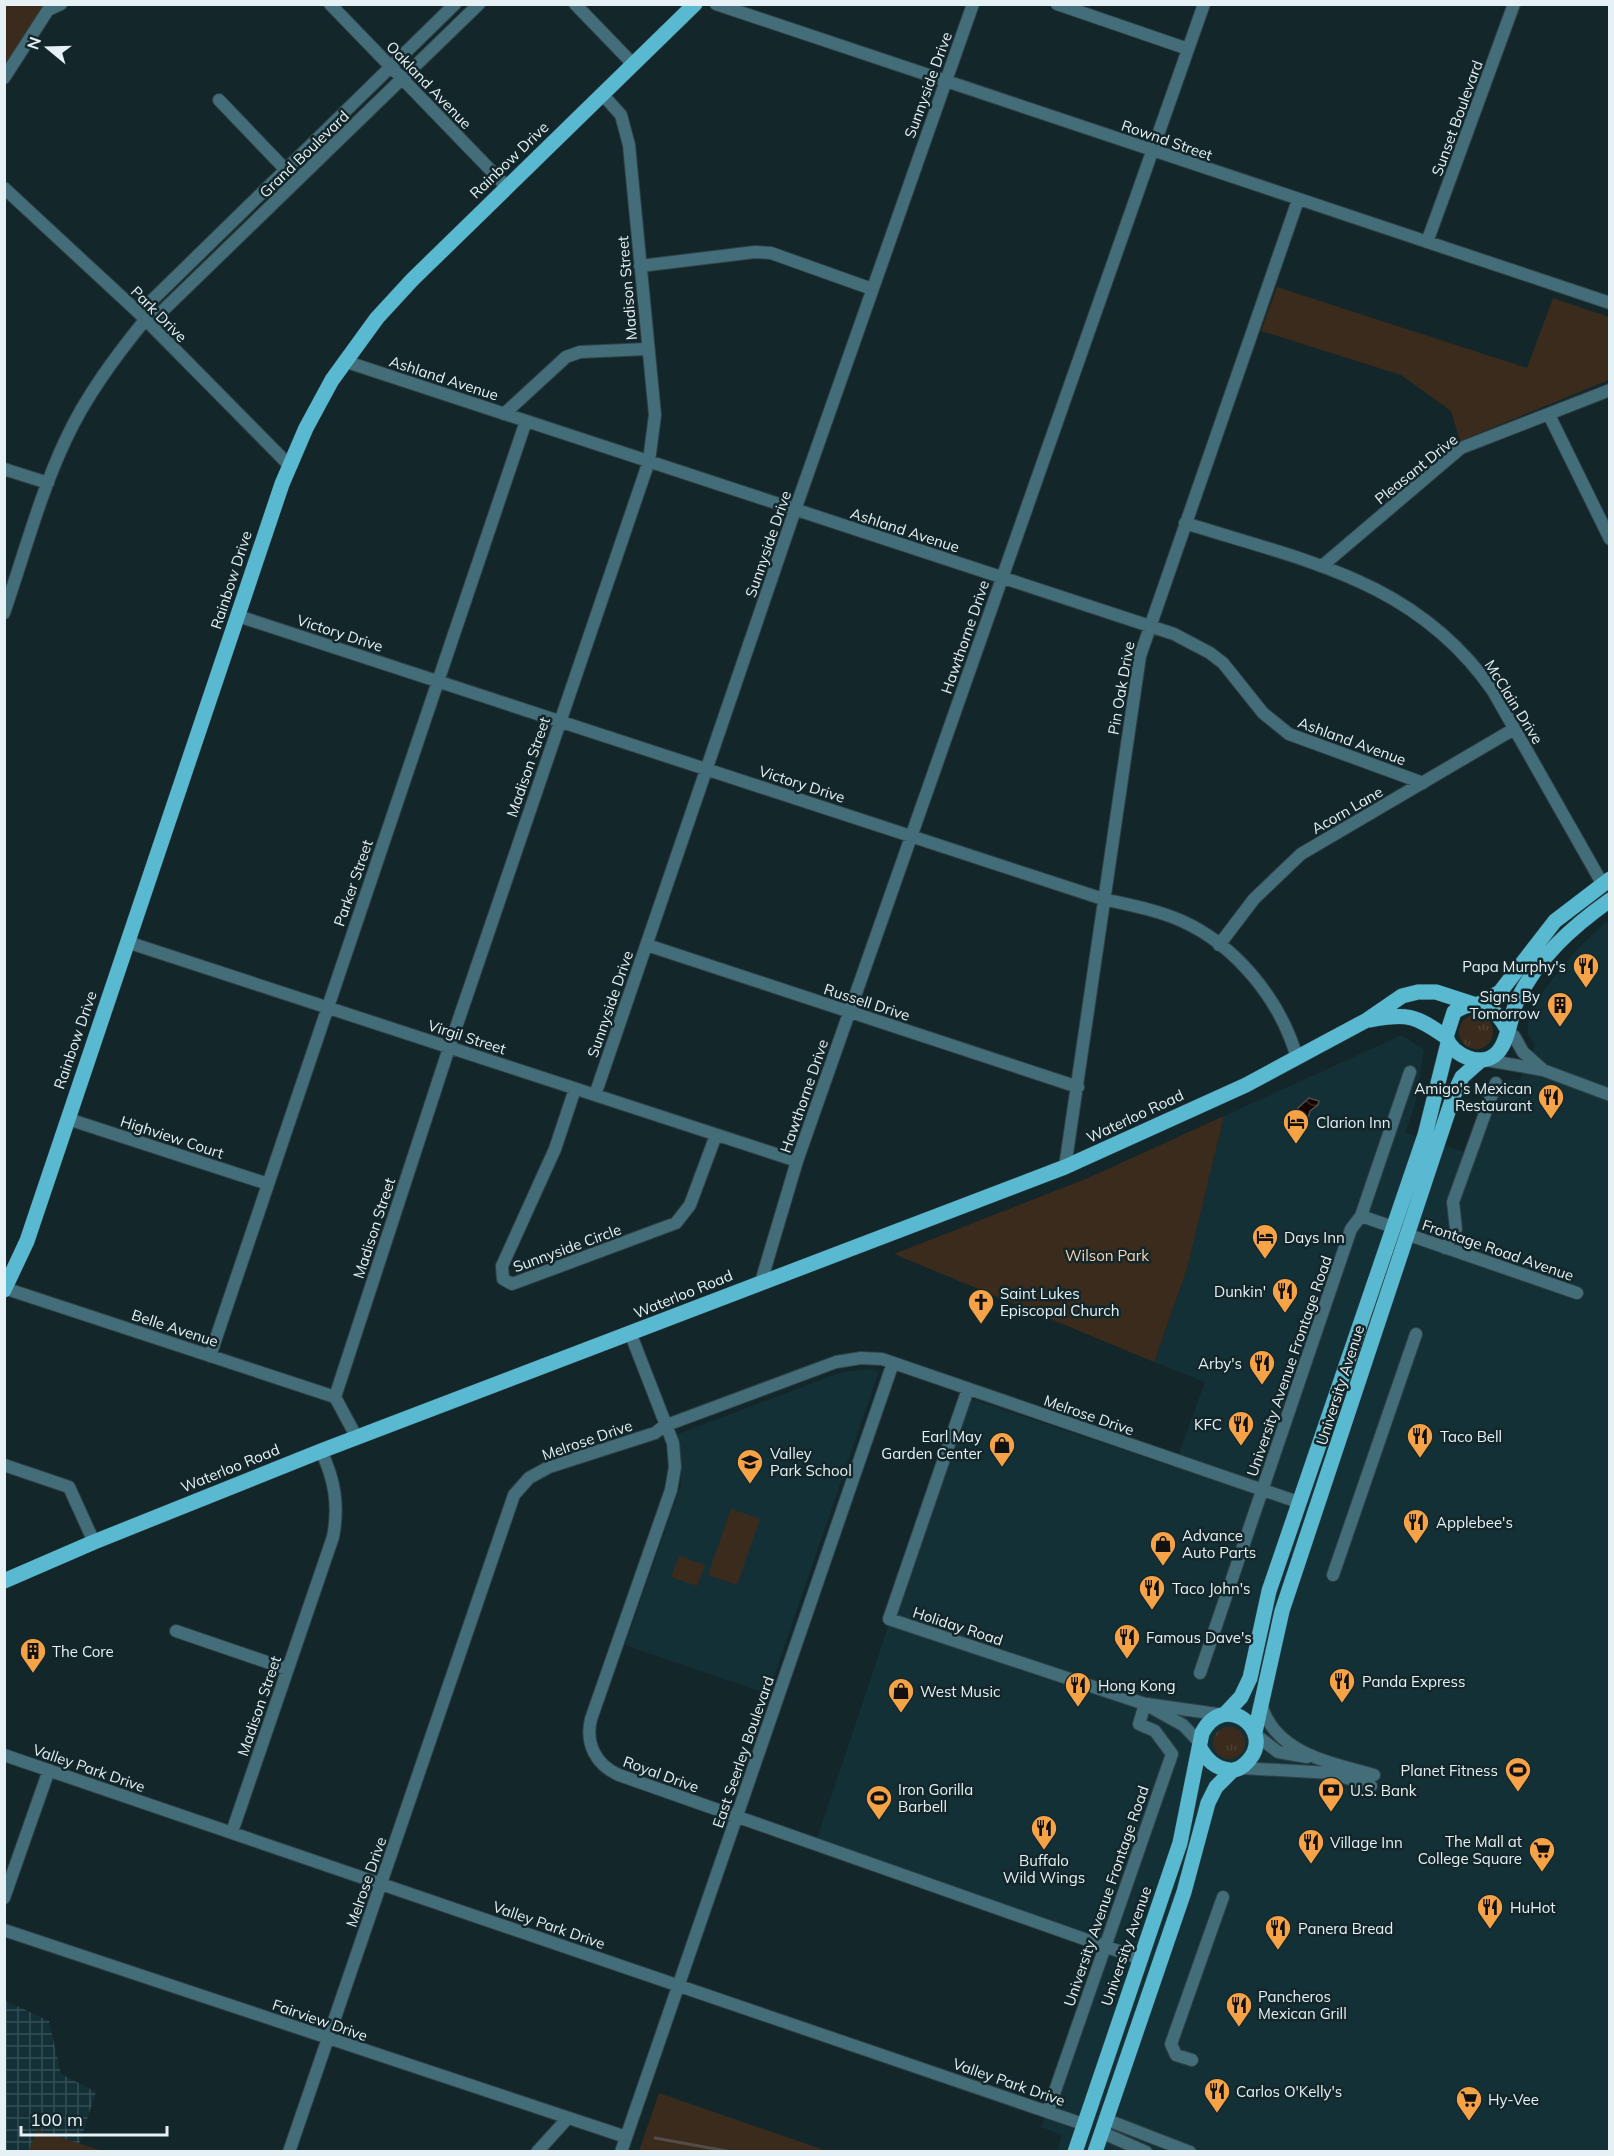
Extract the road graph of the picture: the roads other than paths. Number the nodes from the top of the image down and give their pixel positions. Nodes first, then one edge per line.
1 (61, 4) edge
2 (330, 4) edge
3 (455, 4) edge
4 (479, 4) edge
5 (575, 4) edge
6 (695, 4) edge
7 (716, 4) edge
8 (973, 4) edge
9 (1057, 4) edge
10 (1204, 4) edge
11 (1514, 4) edge
12 (1188, 49) junction
13 (633, 64) junction
14 (391, 67) junction
15 (4, 78) edge
16 (402, 79) junction
17 (945, 81) junction
18 (603, 95) junction
19 (219, 100) dead end
20 (1152, 150) junction
21 (286, 170) junction
22 (507, 187) junction
23 (4, 188) edge
24 (1298, 200) junction
25 (1427, 242) junction
26 (640, 266) junction
27 (872, 289) junction
28 (1610, 303) edge
29 (144, 319) junction
30 (647, 349) junction
31 (344, 361) junction
32 (1610, 390) edge
33 (504, 414) junction
34 (1549, 415) junction
35 (526, 421) junction
36 (648, 461) junction
37 (289, 465) junction
38 (4, 469) edge
39 (48, 483) junction
40 (795, 510) junction
41 (1185, 523) junction
42 (1610, 539) edge
43 (1322, 566) junction
44 (1002, 577) junction
45 (4, 613) edge
46 (238, 616) junction
47 (1149, 626) junction
48 (437, 681) junction
49 (560, 721) junction
50 (1514, 729) junction
51 (707, 769) junction
52 (1424, 783) junction
53 (912, 835) junction
54 (1606, 881) edge
55 (1103, 899) junction
56 (1610, 900) edge
57 (127, 942) junction
58 (646, 945) junction
59 (1219, 945) junction
60 (1476, 1004) junction
61 (327, 1008) junction
62 (849, 1012) junction
63 (1367, 1020) junction
64 (1507, 1030) junction
65 (1447, 1040) junction
66 (450, 1048) junction
67 (1297, 1058) junction
68 (1483, 1060) junction
69 (1543, 1070) junction
70 (1410, 1072) dead end
71 (1496, 1083) dead end
72 (1078, 1087) junction
73 (575, 1089) junction
74 (595, 1095) junction
75 (1610, 1095) edge
76 (68, 1119) junction
77 (716, 1135) junction
78 (1418, 1156) junction
79 (797, 1161) junction
80 (1065, 1167) junction
81 (268, 1184) junction
82 (1361, 1216) junction
83 (1393, 1227) junction
84 (1409, 1235) junction
85 (1445, 1248) junction
86 (761, 1282) junction
87 (5, 1289) edge
88 (1577, 1293) dead end
89 (1416, 1334) dead end
90 (631, 1335) junction
91 (210, 1356) junction
92 (893, 1363) junction
93 (968, 1389) junction
94 (335, 1397) junction
95 (664, 1426) junction
96 (357, 1438) junction
97 (321, 1451) junction
98 (4, 1466) edge
99 (1262, 1490) junction
100 (1298, 1502) junction
101 (94, 1542) junction
102 (1333, 1575) dead end
103 (4, 1581) edge
104 (1290, 1587) junction
105 (176, 1631) dead end
106 (287, 1669) junction
107 (1200, 1673) dead end
108 (1145, 1704) junction
109 (1262, 1707) junction
110 (1221, 1714) junction
111 (1256, 1734) junction
112 (1200, 1745) junction
113 (4, 1755) edge
114 (1320, 1759) junction
115 (1237, 1769) junction
116 (49, 1770) junction
117 (737, 1816) junction
118 (232, 1833) junction
119 (381, 1883) junction
120 (1223, 1897) dead end
121 (4, 1898) edge
122 (4, 1930) edge
123 (1104, 1945) junction
124 (1141, 1959) junction
125 (680, 1986) junction
126 (328, 2038) junction
127 (1114, 2038) junction
128 (1132, 2043) junction
129 (1192, 2060) dead end
130 (1048, 2111) junction
131 (567, 2119) junction
132 (1083, 2124) junction
133 (1103, 2126) junction
134 (626, 2137) junction
135 (1138, 2150) edge
136 (291, 2151) edge
137 (537, 2151) edge
138 (621, 2151) edge
139 (1075, 2151) edge
140 (1095, 2151) edge
141 (1190, 2151) edge

1 - 15 street
2 - 14 street, Oakland Avenue
3 - 14 street, Grand Boulevard
4 - 16 street, Grand Boulevard
5 - 13 street
6 - 13 main road, Rainbow Drive
7 - 17 street, Rownd Street
8 - 17 street, Sunnyside Drive
9 - 12 street
10 - 12 street, Hawthorne Drive
11 - 25 street, Sunset Boulevard
12 - 20 street, Hawthorne Drive
13 - 18 main road, Rainbow Drive
14 - 16 street, Oakland Avenue
14 - 21 street, Grand Boulevard
16 - 22 street, Oakland Avenue
16 - 29 street, Grand Boulevard
17 - 20 street, Rownd Street
17 - 27 street, Sunnyside Drive
18 - 22 main road, Rainbow Drive
18 - 26 street, Madison Street
19 - 21 street
20 - 24 street, Rownd Street
20 - 44 street, Hawthorne Drive
21 - 29 street, Grand Boulevard
22 - 31 main road, Rainbow Drive
23 - 29 street, Park Drive
24 - 25 street, Rownd Street
24 - 41 street, Pin Oak Drive
25 - 28 street, Rownd Street
26 - 27 street
26 - 30 street, Madison Street
27 - 40 street, Sunnyside Drive
29 - 37 street, Park Drive
29 - 39 street, Grand Boulevard
30 - 33 street
30 - 36 street, Madison Street
31 - 33 street, Ashland Avenue
31 - 37 main road, Rainbow Drive
32 - 34 street, Pleasant Drive
33 - 35 street, Ashland Avenue
34 - 42 street
34 - 43 street, Pleasant Drive
35 - 36 street, Ashland Avenue
35 - 48 street, Parker Street
36 - 40 street, Ashland Avenue
36 - 49 street, Madison Street
37 - 46 main road, Rainbow Drive
38 - 39 street
39 - 45 street, Grand Boulevard
40 - 44 street, Ashland Avenue
40 - 51 street, Sunnyside Drive
41 - 43 street, McClain Drive
41 - 47 street, Pin Oak Drive
43 - 50 street, McClain Drive
44 - 47 street, Ashland Avenue
44 - 53 street, Hawthorne Drive
46 - 48 street, Victory Drive
46 - 57 main road, Rainbow Drive
47 - 52 street, Ashland Avenue
47 - 55 street, Pin Oak Drive
48 - 49 street, Victory Drive
48 - 61 street, Parker Street
49 - 51 street, Victory Drive
49 - 66 street, Madison Street
50 - 52 street, Acorn Lane
50 - 54 street, McClain Drive
51 - 53 street, Victory Drive
51 - 58 street, Sunnyside Drive
52 - 59 street, Acorn Lane
53 - 55 street, Victory Drive
53 - 62 street, Hawthorne Drive
54 - 60 main road
55 - 59 street, Victory Drive
55 - 72 street, Pin Oak Drive
56 - 64 main road
57 - 61 street, Virgil Street
57 - 76 main road, Rainbow Drive
58 - 62 street, Russell Drive
58 - 74 street, Sunnyside Drive
59 - 67 street, Victory Drive
60 - 63 main road, Waterloo Road
60 - 64 main road
60 - 65 main road
61 - 66 street, Virgil Street
61 - 81 street, Parker Street
62 - 72 street, Russell Drive
62 - 79 street, Hawthorne Drive
63 - 65 main road, Waterloo Road
63 - 67 main road, Waterloo Road
64 - 68 main road
64 - 69 street
65 - 68 main road
65 - 78 main road, University Avenue
66 - 73 street, Virgil Street
66 - 94 street, Madison Street
67 - 80 main road, Waterloo Road
68 - 69 street
68 - 84 main road, University Avenue
69 - 75 street
70 - 82 street, University Avenue Frontage Road
71 - 85 street
72 - 80 street, Pin Oak Drive
73 - 74 street, Virgil Street
73 - 77 street, Sunnyside Circle
74 - 77 street, Virgil Street
76 - 81 street, Highview Court
76 - 87 main road, Rainbow Drive
77 - 79 street, Virgil Street
78 - 83 main road, University Avenue
78 - 84 main road
79 - 86 street, Hawthorne Drive
80 - 86 main road, Waterloo Road
81 - 91 street, Parker Street
82 - 83 street
82 - 99 street, University Avenue Frontage Road
83 - 100 main road, University Avenue
84 - 85 street, Frontage Road Avenue
84 - 104 main road, University Avenue
85 - 88 street, Frontage Road Avenue
86 - 90 main road, Waterloo Road
87 - 91 street, Belle Avenue
89 - 102 street
90 - 95 street, Royal Drive
90 - 96 main road, Waterloo Road
91 - 94 street, Belle Avenue
92 - 93 street, Melrose Drive
92 - 95 street, Melrose Drive
92 - 117 street, East Seerley Boulevard
93 - 99 street, Melrose Drive
93 - 108 street, Holiday Road
94 - 96 street
95 - 117 street, Royal Drive
95 - 119 street, Melrose Drive
96 - 97 main road, Waterloo Road
97 - 101 main road, Waterloo Road
97 - 106 street, Madison Street
98 - 101 street
99 - 100 street, Melrose Drive
99 - 107 street, University Avenue Frontage Road
100 - 104 main road
100 - 110 main road, University Avenue
101 - 103 main road, Waterloo Road
104 - 109 main road, University Avenue
105 - 106 street
106 - 118 street, Madison Street
108 - 110 street, Holiday Road
108 - 112 street, Holiday Road
108 - 123 street, University Avenue Frontage Road
109 - 111 main road, University Avenue
109 - 114 street
110 - 111 main road
110 - 112 main road
111 - 114 street
111 - 115 main road
112 - 115 main road
112 - 124 main road, University Avenue
113 - 116 street, Valley Park Drive
114 - 115 street
115 - 128 main road
116 - 118 street, Valley Park Drive
116 - 121 street
117 - 123 street, Royal Drive
117 - 125 street, East Seerley Boulevard
118 - 119 street, Valley Park Drive
119 - 125 street, Valley Park Drive
119 - 126 street, Melrose Drive
120 - 129 street
122 - 126 street, Fairview Drive
123 - 124 street, Royal Drive
123 - 130 street, University Avenue Frontage Road
124 - 127 main road, University Avenue
124 - 128 main road
125 - 130 street, Valley Park Drive
125 - 134 street, East Seerley Boulevard
126 - 131 street, Fairview Drive
126 - 136 street, Melrose Drive
127 - 132 main road, University Avenue
127 - 133 main road
128 - 133 main road
130 - 132 street, Valley Park Drive
131 - 134 street, Fairview Drive
131 - 137 street
132 - 139 main road, University Avenue
133 - 135 street
133 - 140 main road
133 - 141 street
134 - 138 street, East Seerley Boulevard

